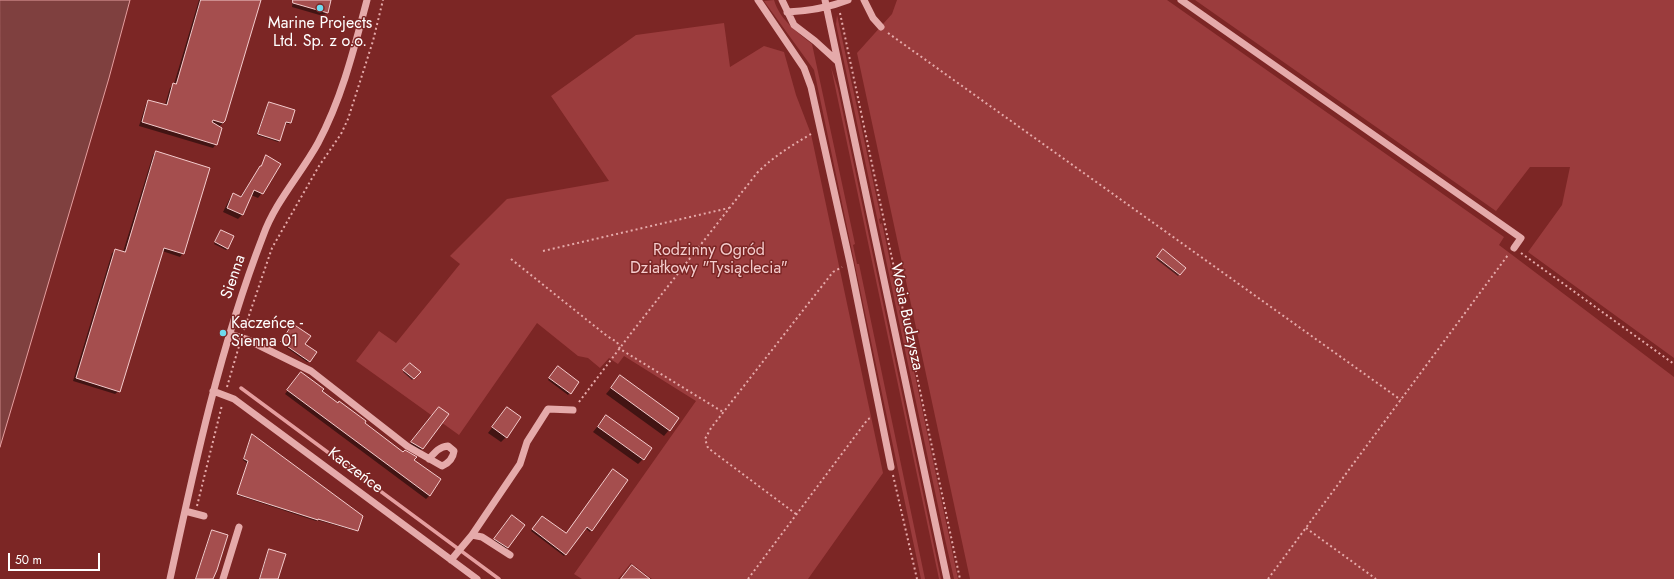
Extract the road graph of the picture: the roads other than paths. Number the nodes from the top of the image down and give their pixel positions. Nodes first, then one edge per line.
1 (367, 0) edge
2 (758, 0) edge
3 (782, 0) edge
4 (848, 0) edge
5 (864, 0) edge
6 (1181, 0) edge
7 (826, 4) edge
8 (787, 12) junction
9 (880, 28) road end
10 (837, 62) junction
11 (1514, 248) road end
12 (230, 334) junction
13 (213, 391) junction
14 (574, 410) road end
15 (429, 459) dead end
16 (891, 467) road end
17 (185, 511) junction
18 (204, 516) dead end
19 (239, 527) dead end
20 (472, 536) junction
21 (510, 555) dead end
22 (453, 557) junction
23 (170, 579) edge
24 (223, 579) edge
25 (477, 579) edge
26 (947, 579) edge

1 - 12 street, Sienna
2 - 16 street
3 - 8 street
4 - 7 street
5 - 9 street
6 - 11 street
7 - 8 street
7 - 10 street, Wosia Budzysza
8 - 10 street
10 - 26 street, Wosia Budzysza
12 - 13 street, Sienna
12 - 15 street
13 - 17 street, Sienna
13 - 22 street, Kaczeńce
14 - 20 street
17 - 18 street
17 - 23 street, Sienna
19 - 24 street
20 - 21 street
20 - 22 street
22 - 25 street, Kaczeńce

